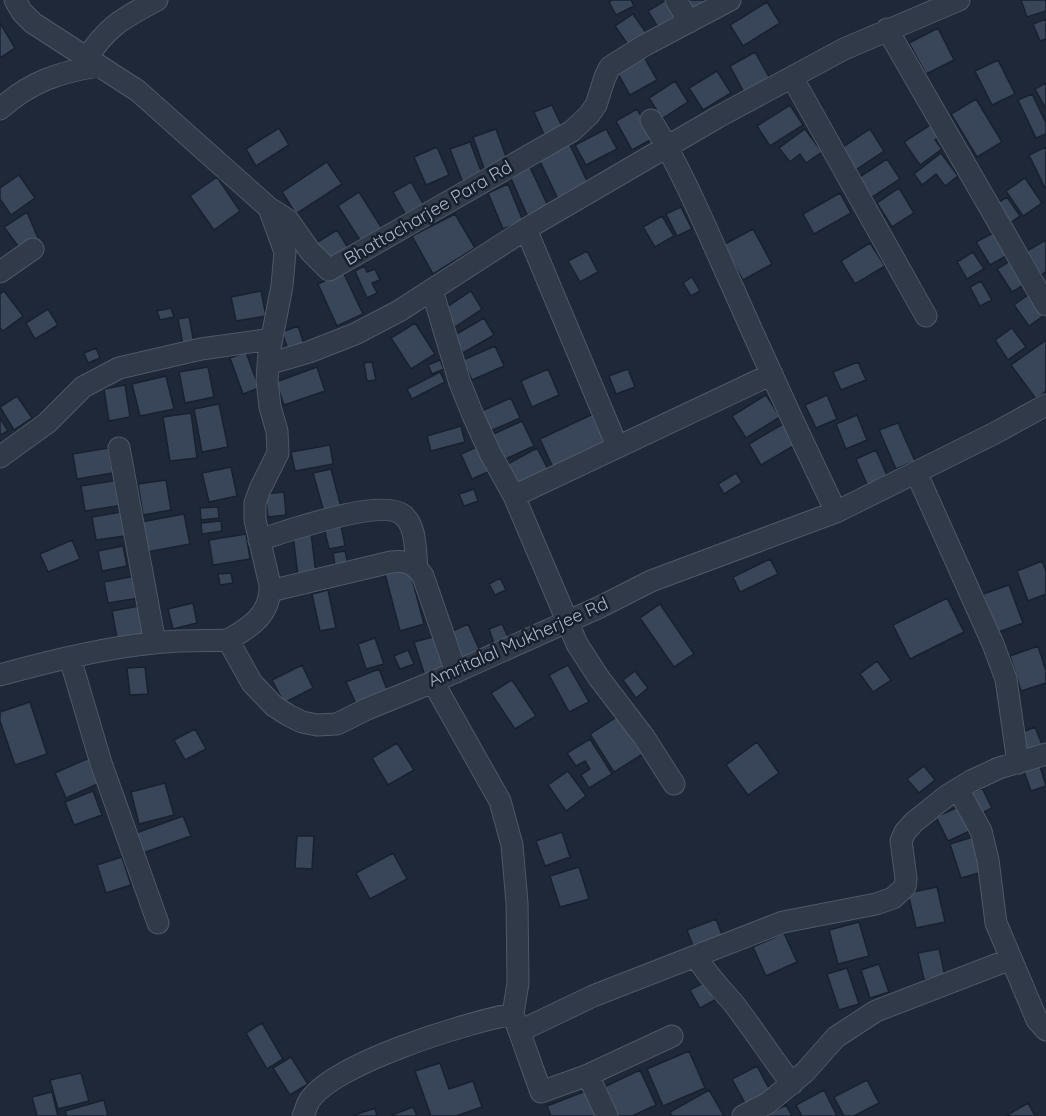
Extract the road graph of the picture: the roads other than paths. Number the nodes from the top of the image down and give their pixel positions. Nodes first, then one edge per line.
1 (15, 0) edge
2 (157, 0) edge
3 (676, 0) edge
4 (730, 0) edge
5 (959, 0) edge
6 (689, 22) junction
7 (888, 29) junction
8 (93, 62) junction
9 (792, 77) junction
10 (0, 109) edge
11 (651, 120) dead end
12 (666, 146) junction
13 (269, 208) junction
14 (526, 229) junction
15 (33, 249) dead end
16 (0, 272) edge
17 (432, 290) junction
18 (1046, 305) edge
19 (926, 316) dead end
20 (272, 339) junction
21 (268, 364) junction
22 (772, 374) junction
23 (1046, 405) edge
24 (617, 446) junction
25 (119, 448) dead end
26 (0, 457) edge
27 (916, 471) junction
28 (514, 496) junction
29 (836, 512) junction
30 (259, 540) junction
31 (417, 568) junction
32 (270, 591) junction
33 (567, 621) junction
34 (228, 640) junction
35 (155, 643) junction
36 (70, 658) junction
37 (456, 672) junction
38 (0, 675) edge
39 (433, 682) junction
40 (1046, 754) edge
41 (1018, 762) junction
42 (674, 784) dead end
43 (958, 789) junction
44 (158, 923) dead end
45 (696, 956) junction
46 (1011, 959) junction
47 (516, 1023) junction
48 (1046, 1030) edge
49 (672, 1036) dead end
50 (588, 1075) junction
51 (792, 1084) junction
52 (303, 1116) edge
53 (607, 1116) edge
54 (743, 1116) edge

1 - 8 street, Bhattacharjee Para Rd
2 - 8 street
3 - 6 street
4 - 6 street
5 - 7 street
6 - 13 street, Bhattacharjee Para Rd
7 - 9 street
7 - 18 street
8 - 10 street
8 - 13 street, Bhattacharjee Para Rd
9 - 12 street
9 - 19 street
11 - 12 street
12 - 14 street
12 - 22 street
13 - 20 street, Bhattacharjee Para Rd
14 - 17 street
14 - 24 street
15 - 16 street
17 - 21 street
17 - 28 street
20 - 21 street, Bhattacharjee Para Rd
20 - 26 street
21 - 30 street, Bhattacharjee Para Rd
22 - 24 street
22 - 29 street
23 - 27 street, Amritalal Mukherjee Rd
24 - 28 street
25 - 35 street
27 - 29 street, Amritalal Mukherjee Rd
27 - 41 street
28 - 33 street
29 - 33 street, Amritalal Mukherjee Rd
30 - 31 street
30 - 32 street, Bhattacharjee Para Rd
31 - 32 street
31 - 37 street
32 - 34 street
33 - 37 street, Amritalal Mukherjee Rd
33 - 42 street
34 - 35 street
34 - 39 street, Amritalal Mukherjee Rd
35 - 36 street
36 - 38 street
36 - 44 street
37 - 39 street, Amritalal Mukherjee Rd
39 - 47 street
40 - 41 street
41 - 43 street
43 - 45 street
43 - 46 street
45 - 47 street
45 - 51 street
46 - 48 street
46 - 51 street
47 - 50 street
47 - 52 street
49 - 50 street
50 - 53 street
51 - 54 street

